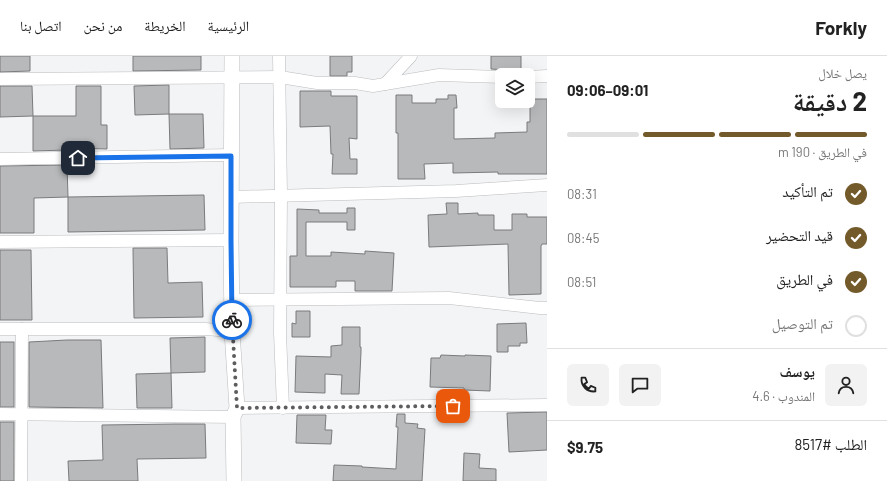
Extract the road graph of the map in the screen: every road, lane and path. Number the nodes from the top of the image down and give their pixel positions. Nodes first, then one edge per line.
1 (232, 56) edge
2 (279, 56) edge
3 (411, 56) edge
4 (535, 76) edge
5 (547, 76) edge
6 (232, 77) junction
7 (280, 77) junction
8 (495, 77) edge
9 (0, 79) edge
10 (385, 84) junction
11 (231, 156) junction
12 (0, 159) edge
13 (547, 185) edge
14 (281, 195) junction
15 (231, 197) junction
16 (231, 240) junction
17 (0, 242) edge
18 (232, 300) junction
19 (280, 300) junction
20 (547, 308) edge
21 (0, 329) edge
22 (22, 329) junction
23 (232, 331) junction
24 (547, 405) edge
25 (283, 408) junction
26 (235, 412) junction
27 (0, 414) edge
28 (21, 414) junction
29 (21, 481) edge
30 (234, 481) edge

1 - 6 street
2 - 7 street
3 - 10 street
4 - 5 street
6 - 7 street
6 - 9 street
6 - 11 street
7 - 10 street
7 - 14 street
8 - 10 street
11 - 12 street
11 - 15 street
13 - 14 street
14 - 15 street
14 - 19 street
15 - 16 street
16 - 17 street
16 - 18 street
18 - 19 street
18 - 23 street
19 - 20 street
19 - 25 street
21 - 22 street
22 - 23 street
22 - 28 street
23 - 26 street
24 - 25 street
25 - 26 street
26 - 28 street
26 - 30 street
27 - 28 street
28 - 29 street

